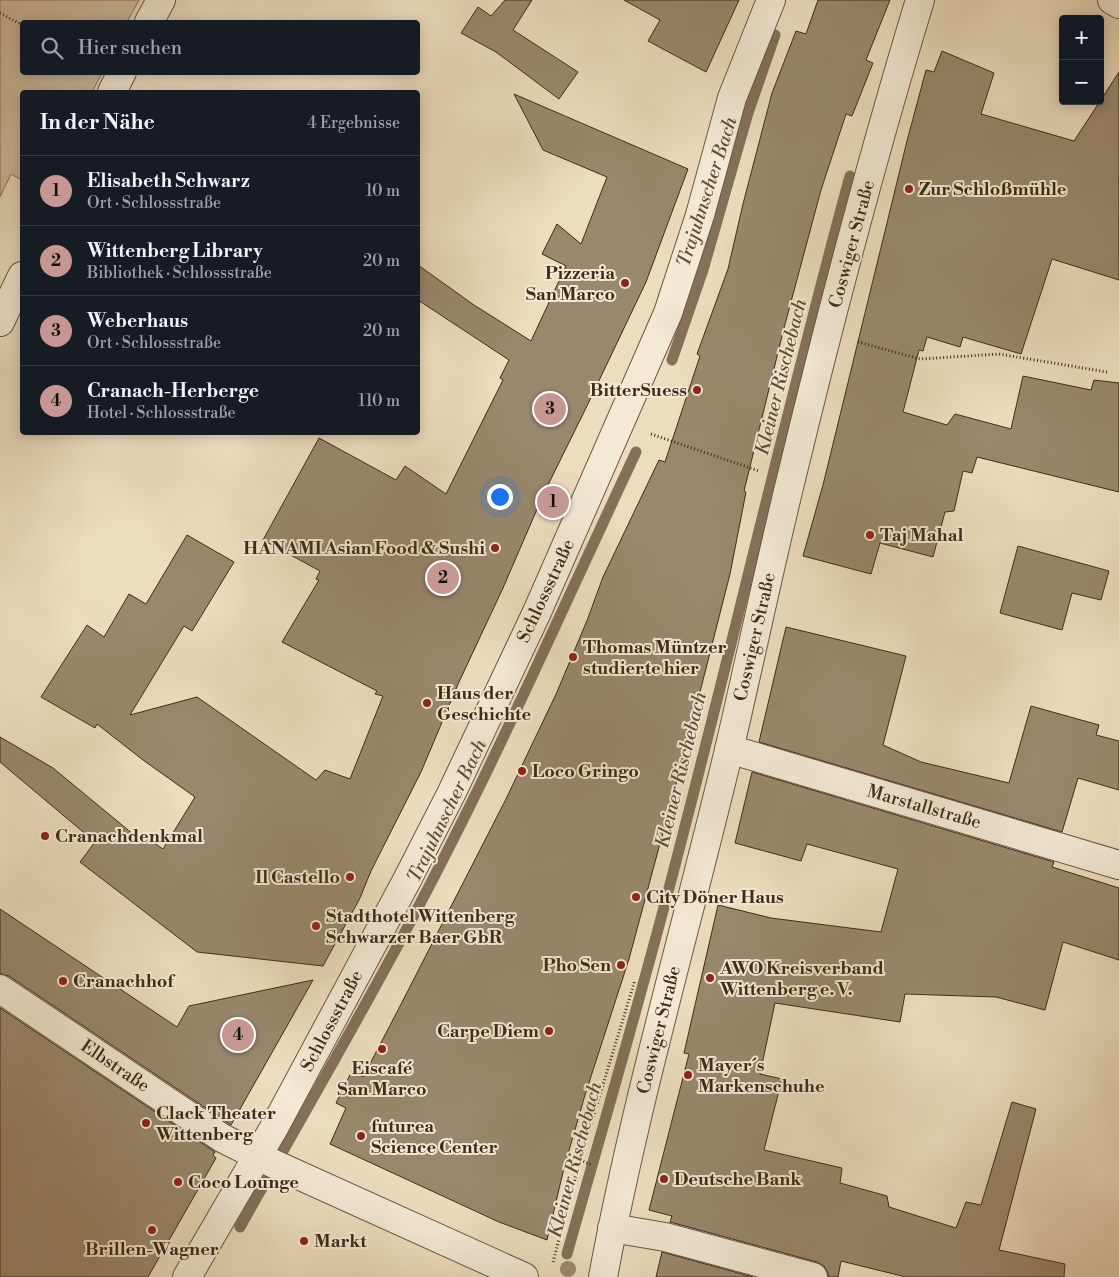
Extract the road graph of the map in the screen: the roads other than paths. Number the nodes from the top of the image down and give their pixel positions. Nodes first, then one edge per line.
1 (161, 0) edge
2 (771, 0) edge
3 (920, 0) edge
4 (1112, 0) edge
5 (1119, 4) edge
6 (150, 20) edge
7 (120, 75) edge
8 (113, 90) edge
9 (20, 280) edge
10 (0, 322) edge
11 (729, 749) junction
12 (1119, 865) edge
13 (0, 989) edge
14 (272, 1162) junction
15 (612, 1228) junction
16 (187, 1277) edge
17 (524, 1277) edge
18 (603, 1277) edge
19 (814, 1277) edge

1 - 6 street
2 - 14 street, Schlossstraße
3 - 11 street, Coswiger Straße
4 - 5 street
7 - 8 street
9 - 10 street
11 - 12 street, Marstallstraße
11 - 15 street, Coswiger Straße
13 - 14 street, Elbstraße
14 - 16 street
14 - 17 street
15 - 18 street, Coswiger Straße
15 - 19 street

